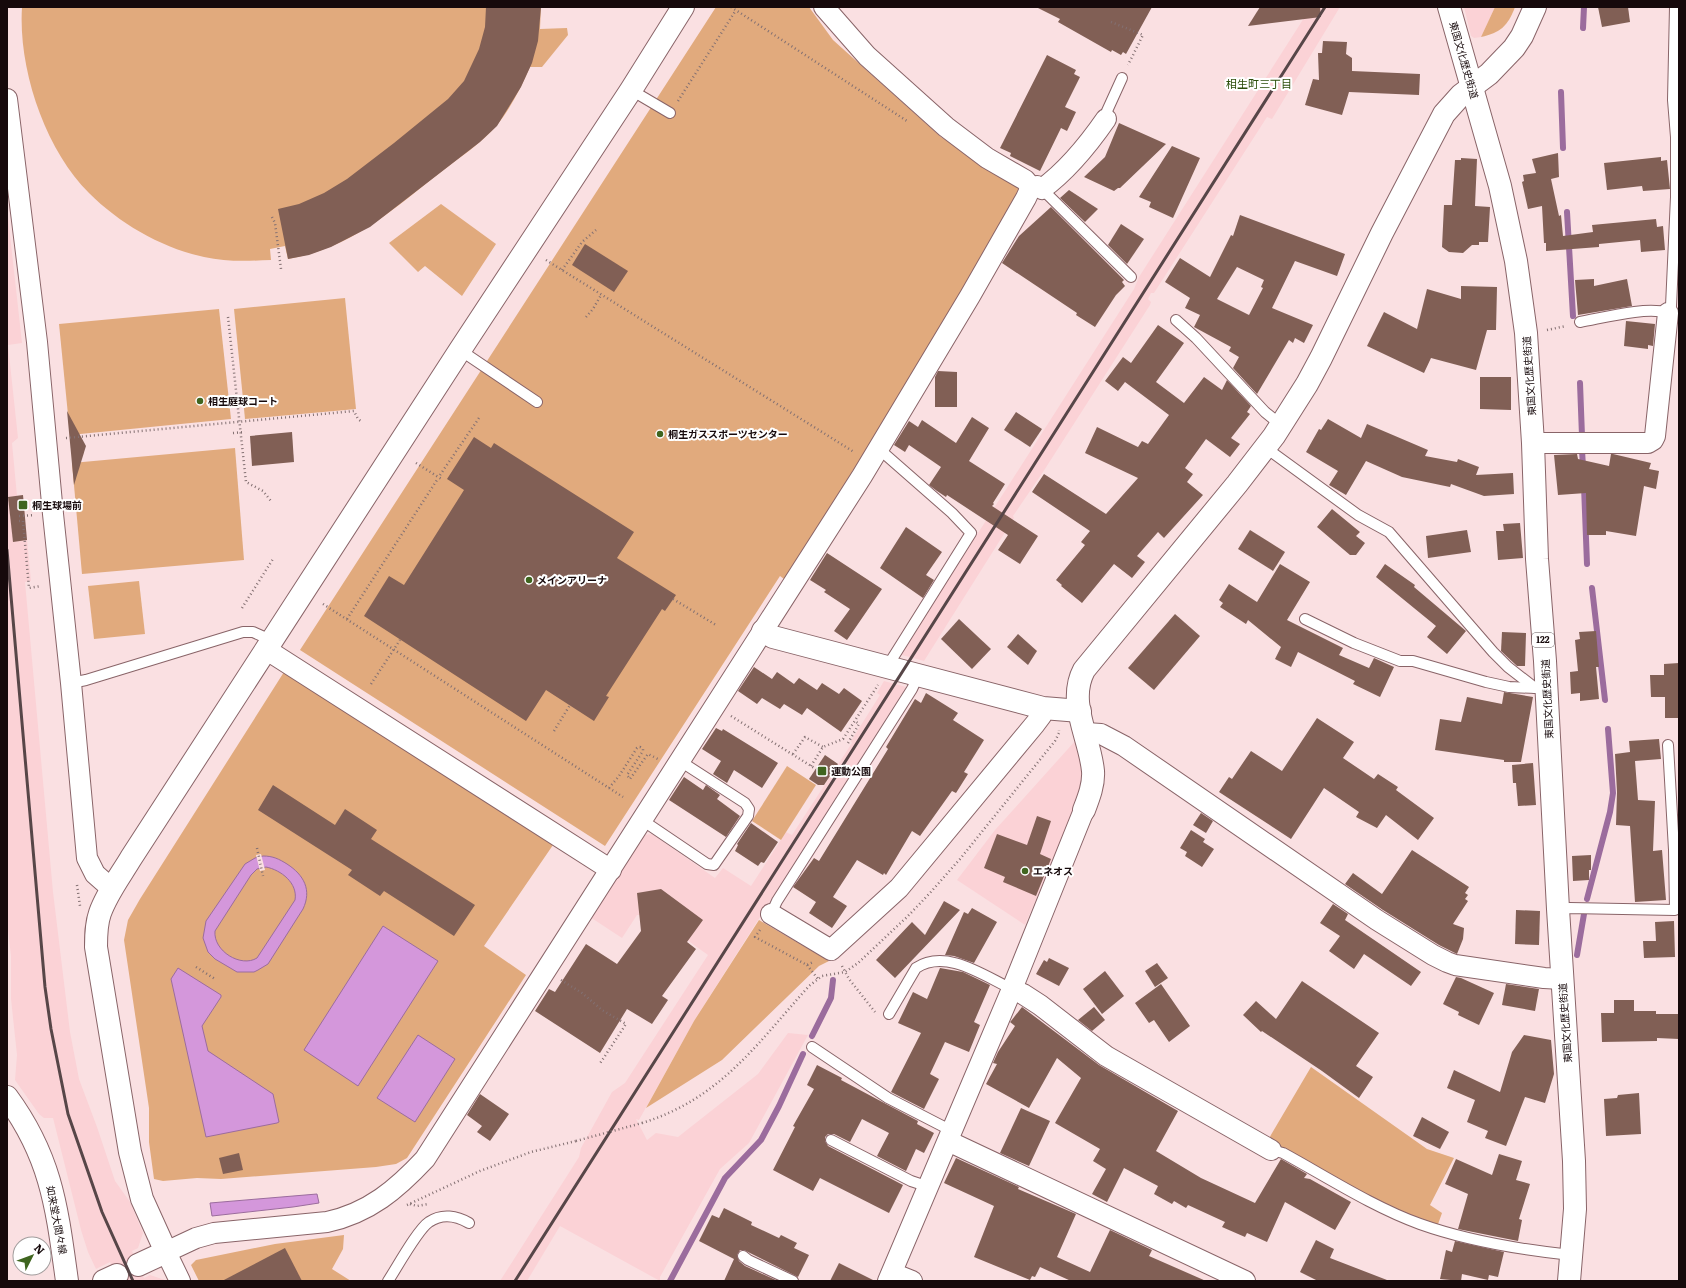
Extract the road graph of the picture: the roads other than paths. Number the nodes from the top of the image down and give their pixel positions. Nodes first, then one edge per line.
1 (683, 7) edge
2 (824, 7) edge
3 (1449, 7) edge
4 (1535, 7) edge
5 (1675, 7) edge
6 (1122, 78) road end
7 (1471, 87) junction
8 (631, 90) junction
9 (7, 99) edge
10 (670, 113) road end
11 (1106, 119) joint
12 (1036, 188) junction
13 (1131, 277) dead end
14 (1668, 314) junction
15 (1176, 320) dead end
16 (1580, 322) road end
17 (460, 350) junction
18 (537, 402) dead end
19 (1281, 425) junction
20 (1533, 443) junction
21 (1266, 448) junction
22 (879, 449) junction
23 (1305, 619) dead end
24 (763, 631) junction
25 (270, 646) junction
26 (884, 674) junction
27 (918, 676) junction
28 (71, 683) junction
29 (1541, 688) junction
30 (1043, 708) junction
31 (1080, 711) junction
32 (1086, 733) junction
33 (1668, 745) dead end
34 (671, 761) junction
35 (1084, 810) joint
36 (642, 820) junction
37 (611, 870) junction
38 (112, 889) junction
39 (1558, 909) junction
40 (771, 914) joint
41 (1562, 979) junction
42 (1012, 989) junction
43 (889, 1014) road end
44 (812, 1047) dead end
45 (7, 1097) edge
46 (950, 1136) junction
47 (831, 1140) dead end
48 (1271, 1150) joint
49 (928, 1187) junction
50 (469, 1223) dead end
51 (166, 1252) junction
52 (1571, 1255) junction
53 (743, 1256) dead end
54 (138, 1265) dead end
55 (890, 1277) edge
56 (67, 1281) edge
57 (180, 1281) edge
58 (388, 1281) edge
59 (793, 1281) edge
60 (912, 1281) edge
61 (1245, 1281) edge
62 (1569, 1281) edge

1 - 8 main road
2 - 12 street
3 - 7 main road, 東国文化歴史街道 / 122
4 - 7 main road
5 - 14 lane
6 - 11 lane
7 - 19 main road
7 - 20 main road, 東国文化歴史街道 / 122
8 - 10 lane
8 - 17 main road
9 - 28 street
11 - 12 street
12 - 13 lane
12 - 22 street
14 - 16 lane
14 - 20 street
15 - 19 lane
17 - 18 lane
17 - 25 main road
19 - 21 main road
20 - 29 main road, 東国文化歴史街道 / 122
21 - 29 lane
21 - 31 main road
22 - 24 street
22 - 26 lane
23 - 29 lane
24 - 26 main road
24 - 34 street
25 - 28 lane
25 - 37 street
25 - 38 main road
26 - 27 main road
27 - 30 main road
27 - 40 lane
28 - 38 street
29 - 39 main road, 東国文化歴史街道 / 122
30 - 31 main road
30 - 40 street
31 - 32 main road
32 - 35 main road
32 - 41 street
33 - 39 lane
34 - 36 street
34 - 36 lane
35 - 42 street
36 - 37 street
37 - 51 street
38 - 51 main road
39 - 41 main road, 東国文化歴史街道 / 122
41 - 52 main road, 東国文化歴史街道 / 122
42 - 43 lane
42 - 46 street
42 - 48 street
44 - 46 lane
45 - 56 main road, 如来堂大間々線
46 - 49 street
46 - 61 street
47 - 49 lane
48 - 52 lane
49 - 55 street
50 - 58 lane
51 - 54 main road
51 - 57 street
52 - 62 main road, 東国文化歴史街道 / 122
53 - 59 lane
55 - 60 street

